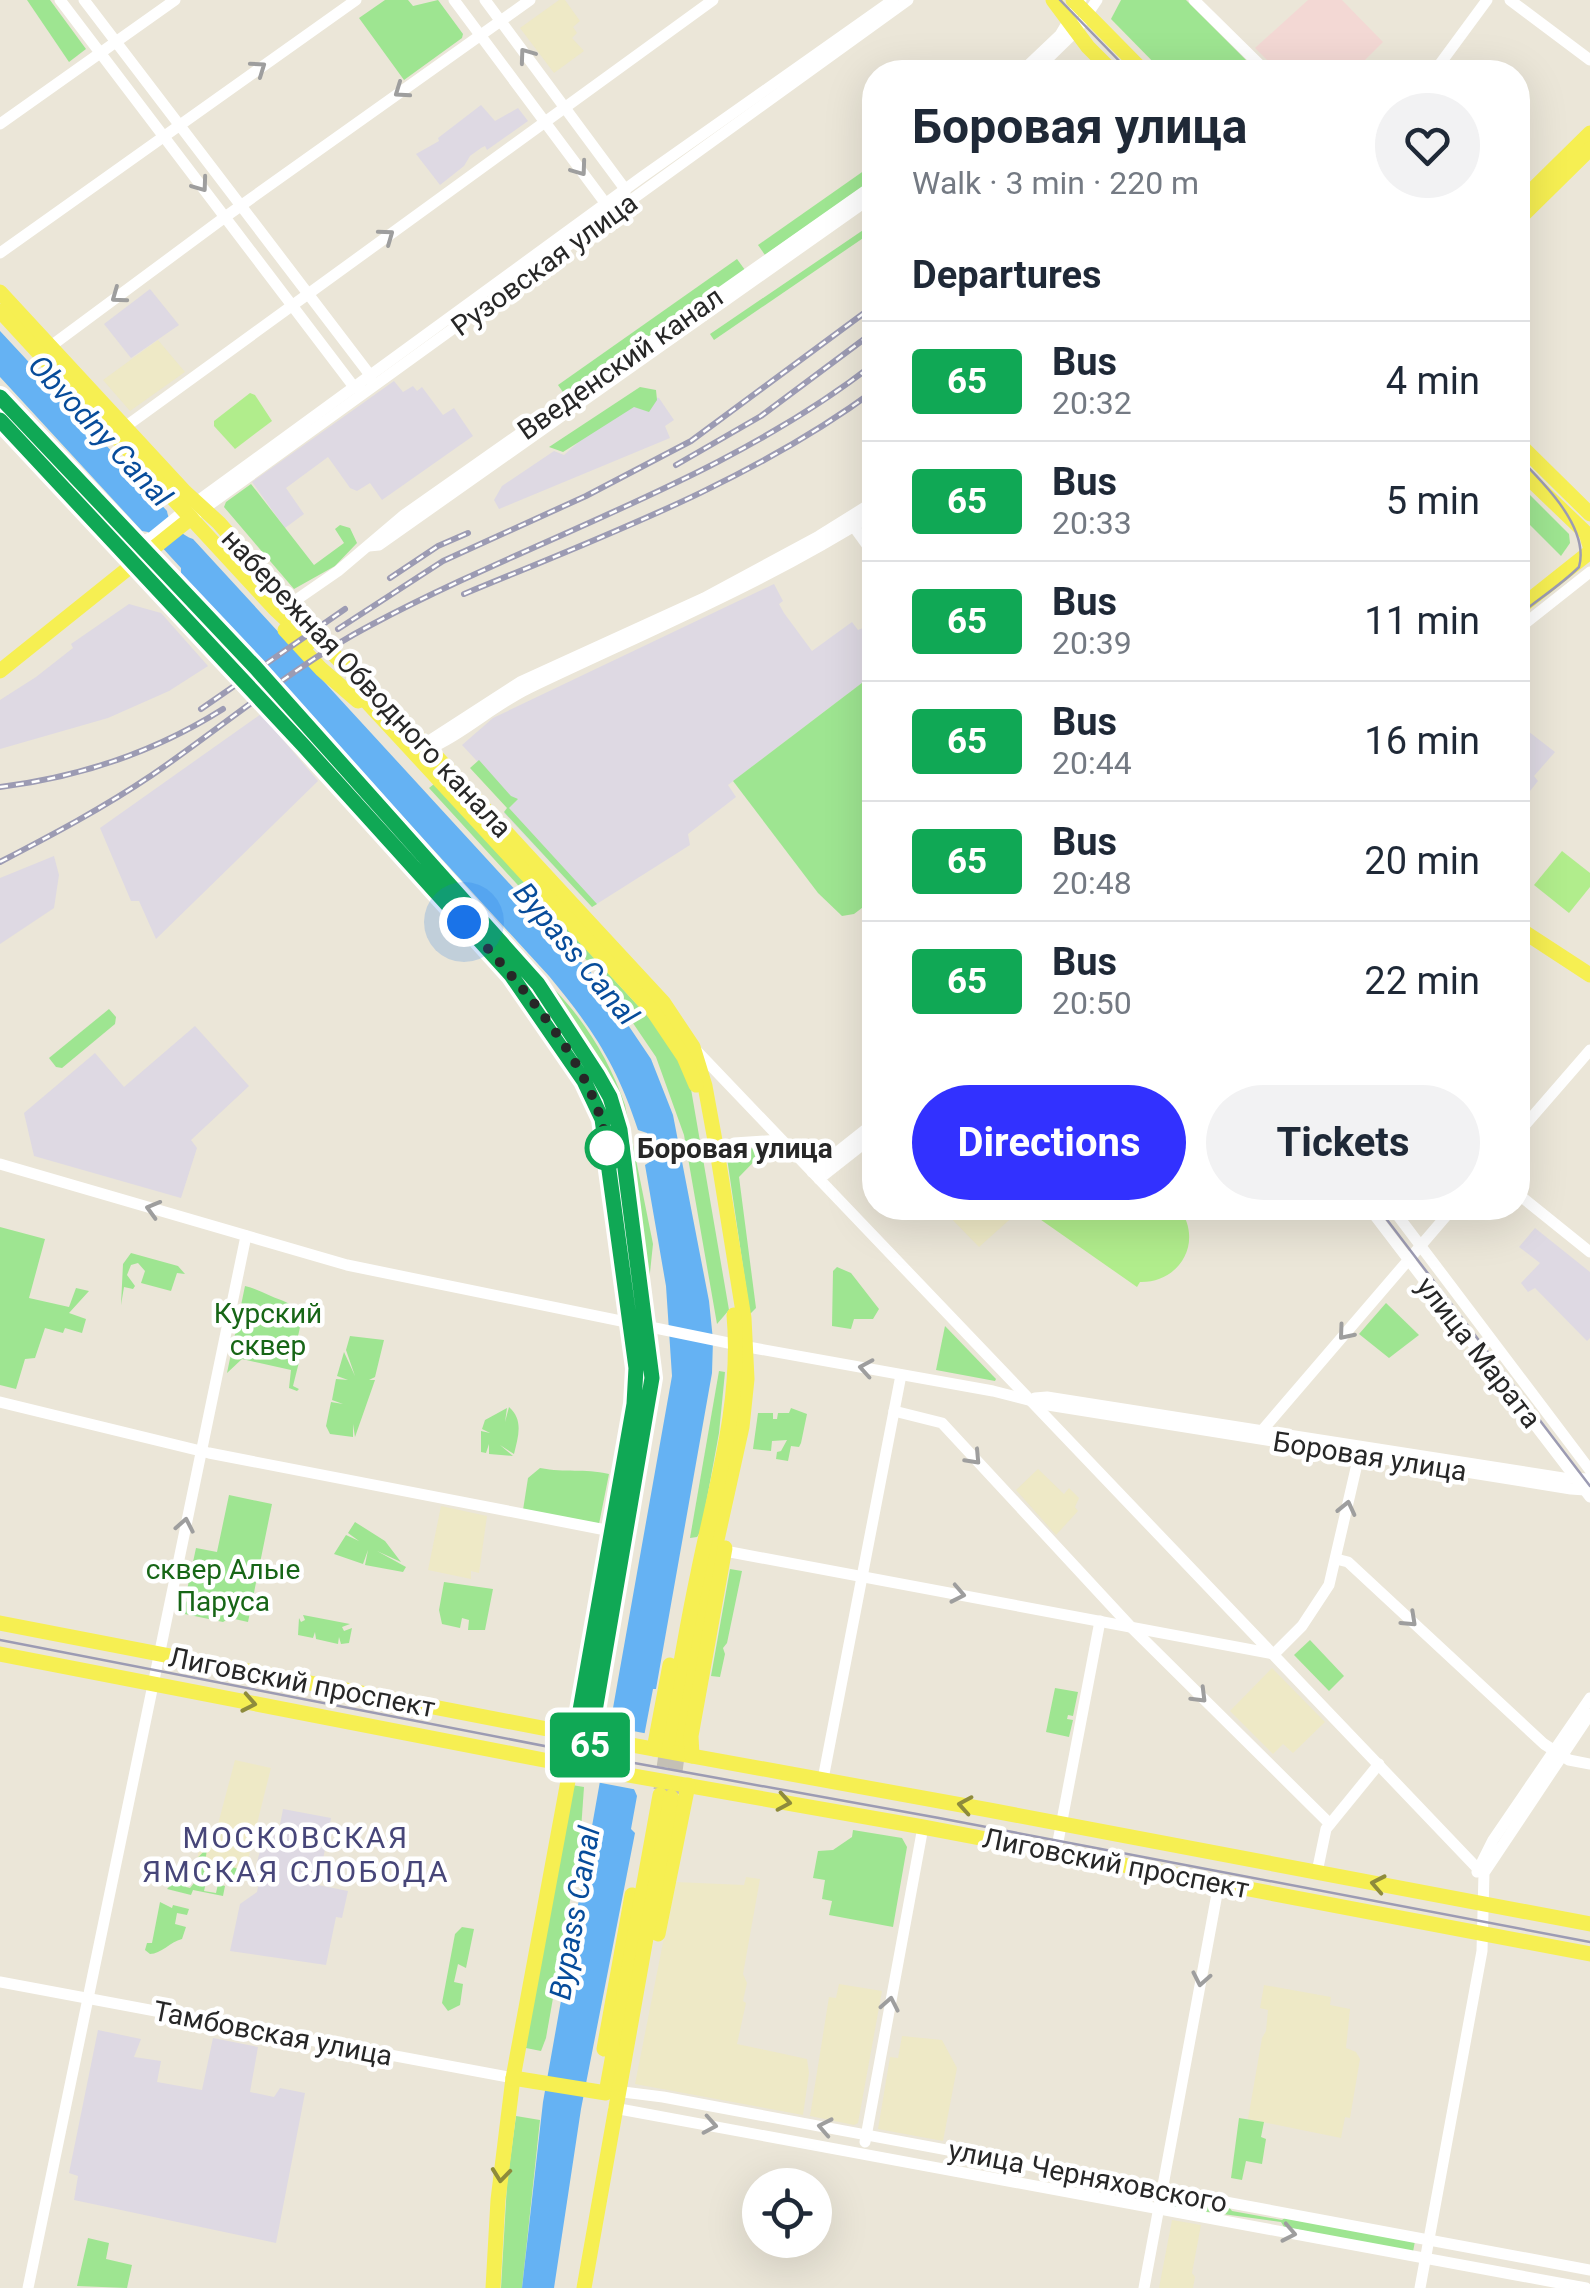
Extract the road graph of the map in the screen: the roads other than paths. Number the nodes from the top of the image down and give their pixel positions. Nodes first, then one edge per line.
1 (60, 0) edge
2 (84, 0) edge
3 (175, 0) edge
4 (356, 0) edge
5 (454, 0) edge
6 (485, 0) edge
7 (530, 0) edge
8 (713, 0) edge
9 (893, 0) edge
10 (908, 0) edge
11 (1053, 0) edge
12 (1194, 0) edge
13 (1486, 0) edge
14 (1510, 0) edge
15 (1534, 0) edge
16 (1083, 4) edge
17 (1526, 12) junction
18 (501, 22) junction
19 (1072, 26) junction
20 (480, 35) junction
21 (116, 42) junction
22 (100, 51) junction
23 (1034, 60) edge
24 (1044, 60) edge
25 (1102, 60) edge
26 (1133, 60) edge
27 (1256, 60) edge
28 (1443, 60) edge
29 (1590, 60) edge
30 (564, 107) junction
31 (545, 122) junction
32 (0, 124) edge
33 (179, 124) junction
34 (1590, 133) edge
35 (164, 135) junction
36 (1590, 149) edge
37 (625, 189) junction
38 (1530, 192) edge
39 (862, 193) edge
40 (606, 204) junction
41 (862, 204) edge
42 (241, 206) junction
43 (623, 207) junction
44 (1530, 208) edge
45 (225, 217) junction
46 (0, 253) edge
47 (0, 292) edge
48 (308, 293) junction
49 (292, 304) junction
50 (0, 312) edge
51 (50, 346) junction
52 (370, 375) junction
53 (354, 387) junction
54 (369, 390) junction
55 (0, 397) edge
56 (0, 420) edge
57 (125, 426) junction
58 (1530, 455) edge
59 (1530, 481) edge
60 (862, 513) edge
61 (1590, 514) edge
62 (188, 515) junction
63 (862, 519) edge
64 (855, 520) junction
65 (862, 533) edge
66 (1589, 542) edge
67 (368, 546) junction
68 (146, 549) junction
69 (1590, 572) edge
70 (247, 579) junction
71 (1530, 598) edge
72 (291, 604) junction
73 (1530, 620) edge
74 (0, 671) edge
75 (422, 748) junction
76 (1530, 936) edge
77 (1590, 976) edge
78 (653, 1011) junction
79 (693, 1047) junction
80 (1590, 1050) edge
81 (1530, 1120) edge
82 (862, 1133) edge
83 (782, 1140) junction
84 (862, 1144) edge
85 (718, 1156) junction
86 (0, 1164) edge
87 (815, 1175) junction
88 (1530, 1204) edge
89 (1378, 1220) edge
90 (1401, 1220) edge
91 (1442, 1220) edge
92 (246, 1236) junction
93 (1420, 1245) junction
94 (1590, 1252) edge
95 (1408, 1259) junction
96 (639, 1324) junction
97 (741, 1346) junction
98 (901, 1375) junction
99 (1030, 1398) junction
100 (0, 1402) edge
101 (894, 1411) junction
102 (1259, 1434) junction
103 (202, 1450) junction
104 (1360, 1451) junction
105 (1590, 1470) edge
106 (1576, 1479) junction
107 (1589, 1488) edge
108 (728, 1499) junction
109 (611, 1531) junction
110 (724, 1550) junction
111 (1336, 1559) junction
112 (862, 1576) junction
113 (1100, 1621) junction
114 (0, 1622) edge
115 (1131, 1627) junction
116 (0, 1654) edge
117 (1274, 1654) junction
118 (159, 1655) junction
119 (153, 1685) junction
120 (1590, 1698) edge
121 (1590, 1714) edge
122 (662, 1745) junction
123 (585, 1752) junction
124 (1557, 1754) junction
125 (692, 1756) junction
126 (1379, 1764) junction
127 (1590, 1764) edge
128 (646, 1778) junction
129 (823, 1779) junction
130 (688, 1785) junction
131 (1061, 1823) junction
132 (1330, 1824) junction
133 (923, 1826) junction
134 (1056, 1852) junction
135 (1480, 1871) junction
136 (1317, 1872) junction
137 (1219, 1883) junction
138 (1478, 1903) junction
139 (1590, 1924) edge
140 (1484, 1934) junction
141 (1590, 1954) edge
142 (0, 1982) edge
143 (89, 1998) junction
144 (631, 2028) junction
145 (513, 2078) junction
146 (604, 2095) junction
147 (866, 2135) junction
148 (862, 2153) junction
149 (972, 2154) junction
150 (1016, 2162) junction
151 (969, 2173) junction
152 (1012, 2181) junction
153 (1162, 2190) junction
154 (1158, 2208) junction
155 (1429, 2240) junction
156 (1490, 2252) junction
157 (1426, 2258) junction
158 (1560, 2264) junction
159 (1487, 2270) junction
160 (1590, 2270) edge
161 (1556, 2282) junction
162 (28, 2288) edge
163 (493, 2288) edge
164 (584, 2288) edge
165 (1144, 2288) edge
166 (1420, 2288) edge
167 (1586, 2288) edge

1 - 22 street
2 - 21 street
3 - 21 street
33 -> 4 street
5 - 20 street
6 - 18 street
7 - 18 street
8 - 30 street
9 - 37 street, Рузовская улица
10 - 43 street, Рузовская улица
11 - 19 main road
12 - 27 street
13 - 28 street
14 - 17 street
15 - 17 street
16 - 19 street
16 - 26 main road
17 - 29 street
18 - 20 street
30 -> 18 street
19 - 23 street
19 - 24 street
19 - 25 main road
20 - 31 street
20 -> 42 street
21 - 22 street
21 - 33 street
22 - 32 street
22 - 35 street
30 - 31 street
30 - 37 street
31 -> 40 street
48 -> 31 street
33 - 35 street
33 - 42 street
34 - 38 main road
35 -> 45 street
35 - 46 street
36 - 44 main road
37 - 40 street, Рузовская улица
37 - 43 street
39 - 67 street, Введенский канал
40 - 43 street
40 - 52 street, Рузовская улица
41 - 67 street, Введенский канал
42 - 45 street
42 - 48 street
43 - 54 street, Рузовская улица
45 - 49 street
45 -> 51 street
47 - 51 main road, набережная Обводного канала
48 - 49 street
48 - 52 street
49 - 53 street
49 - 57 street
50 - 62 main road, набережная Обводного канала
51 - 57 main road, набережная Обводного канала
52 - 53 street, Рузовская улица
52 - 54 street
53 - 54 street
53 - 62 street, Рузовская улица
54 - 62 street, Рузовская улица
55 - 68 main road
56 - 68 main road
57 - 62 main road, набережная Обводного канала
58 - 61 main road
59 - 66 main road
60 - 64 street
62 - 68 main road
62 - 70 main road, набережная Обводного канала
62 - 72 main road, набережная Обводного канала
63 - 64 street
64 - 65 street
64 - 75 street
66 - 71 main road
67 - 72 street, Введенский канал
68 - 74 main road
68 - 96 main road
69 - 73 street
70 - 72 street
70 - 75 main road, набережная Обводного канала
72 - 75 main road, набережная Обводного канала
75 - 78 main road, набережная Обводного канала
75 - 79 main road, набережная Обводного канала
76 - 77 main road
78 - 79 street
78 - 97 main road, набережная Обводного канала
79 - 83 street
79 - 85 main road, набережная Обводного канала
80 - 81 street
82 - 87 street
83 - 85 street
83 - 87 street
84 - 87 street
85 - 97 main road, набережная Обводного канала
92 -> 86 street
87 - 99 street
88 - 94 street
89 - 95 street, улица Марата
90 - 93 street, улица Марата
91 - 93 street
92 - 96 street
92 - 103 street
93 - 95 street
93 - 105 street, улица Марата
95 -> 102 street
95 - 106 street, улица Марата
96 - 97 street, Боровая улица
96 - 109 main road
96 - 123 main road
98 -> 97 street, Боровая улица
97 - 108 main road, набережная Обводного канала
97 - 122 main road, набережная Обводного канала
98 - 99 street, Боровая улица
98 - 101 street
99 - 102 street, Боровая улица
99 - 117 street
100 - 103 street
101 - 112 street
101 -> 115 street
102 - 104 street, Боровая улица
103 - 109 street
118 -> 103 street
104 - 106 street, Боровая улица
104 - 107 street, Боровая улица
111 -> 104 street
106 - 107 street, улица Марата
108 - 110 main road
108 - 122 main road, набережная Обводного канала
109 - 123 main road
110 - 112 street
110 - 125 main road
111 - 117 street
111 -> 124 street
112 -> 113 street
112 - 129 street
113 - 115 street
113 - 131 street
114 - 118 main road, Лиговский проспект
115 - 117 street
115 -> 132 street
116 - 119 main road, Лиговский проспект
117 - 126 street
118 - 119 street
118 - 123 main road, Лиговский проспект
119 -> 123 main road, Лиговский проспект
119 - 143 street
120 - 124 street
121 - 124 street
122 - 123 main road, Лиговский проспект
122 - 125 main road, Лиговский проспект
123 - 128 main road, Лиговский проспект
123 - 145 main road
124 - 127 street
124 - 135 street
125 - 129 main road, Лиговский проспект
126 - 132 street
126 - 135 street
128 - 130 main road, Лиговский проспект
128 - 146 main road
131 -> 129 main road, Лиговский проспект
130 -> 133 main road, Лиговский проспект
130 - 144 main road
131 - 134 street
131 - 136 main road, Лиговский проспект
132 - 136 street
133 - 134 main road, Лиговский проспект
147 -> 133 street
134 - 137 main road, Лиговский проспект
135 - 138 street
138 -> 136 main road, Лиговский проспект
137 - 140 main road, Лиговский проспект
137 -> 153 street
138 - 139 main road, Лиговский проспект
138 - 140 street
140 - 141 main road, Лиговский проспект
140 - 155 street
142 - 143 street, Тамбовская улица
143 - 145 street, Тамбовская улица
143 - 162 street
144 - 146 main road
144 - 146 main road
145 - 146 main road, Тамбовская улица
145 -> 163 main road
147 -> 146 street, улица Черняховского
146 -> 148 street, улица Черняховского
146 - 164 main road
147 - 148 street
147 - 149 street, улица Черняховского
148 - 151 street, улица Черняховского
149 - 150 street, улица Черняховского
149 - 151 street
150 - 152 street
150 - 153 street, улица Черняховского
151 - 152 street, улица Черняховского
152 - 154 street, улица Черняховского
153 - 154 street
153 - 155 street, улица Черняховского
154 -> 157 street, улица Черняховского
154 - 165 street
155 - 156 street, улица Черняховского
155 - 157 street
156 - 158 street, улица Черняховского
156 - 159 street
157 - 159 street, улица Черняховского
157 - 166 street
158 - 160 street, улица Черняховского
158 - 161 street
159 - 161 street, улица Черняховского
161 - 167 street, улица Черняховского

